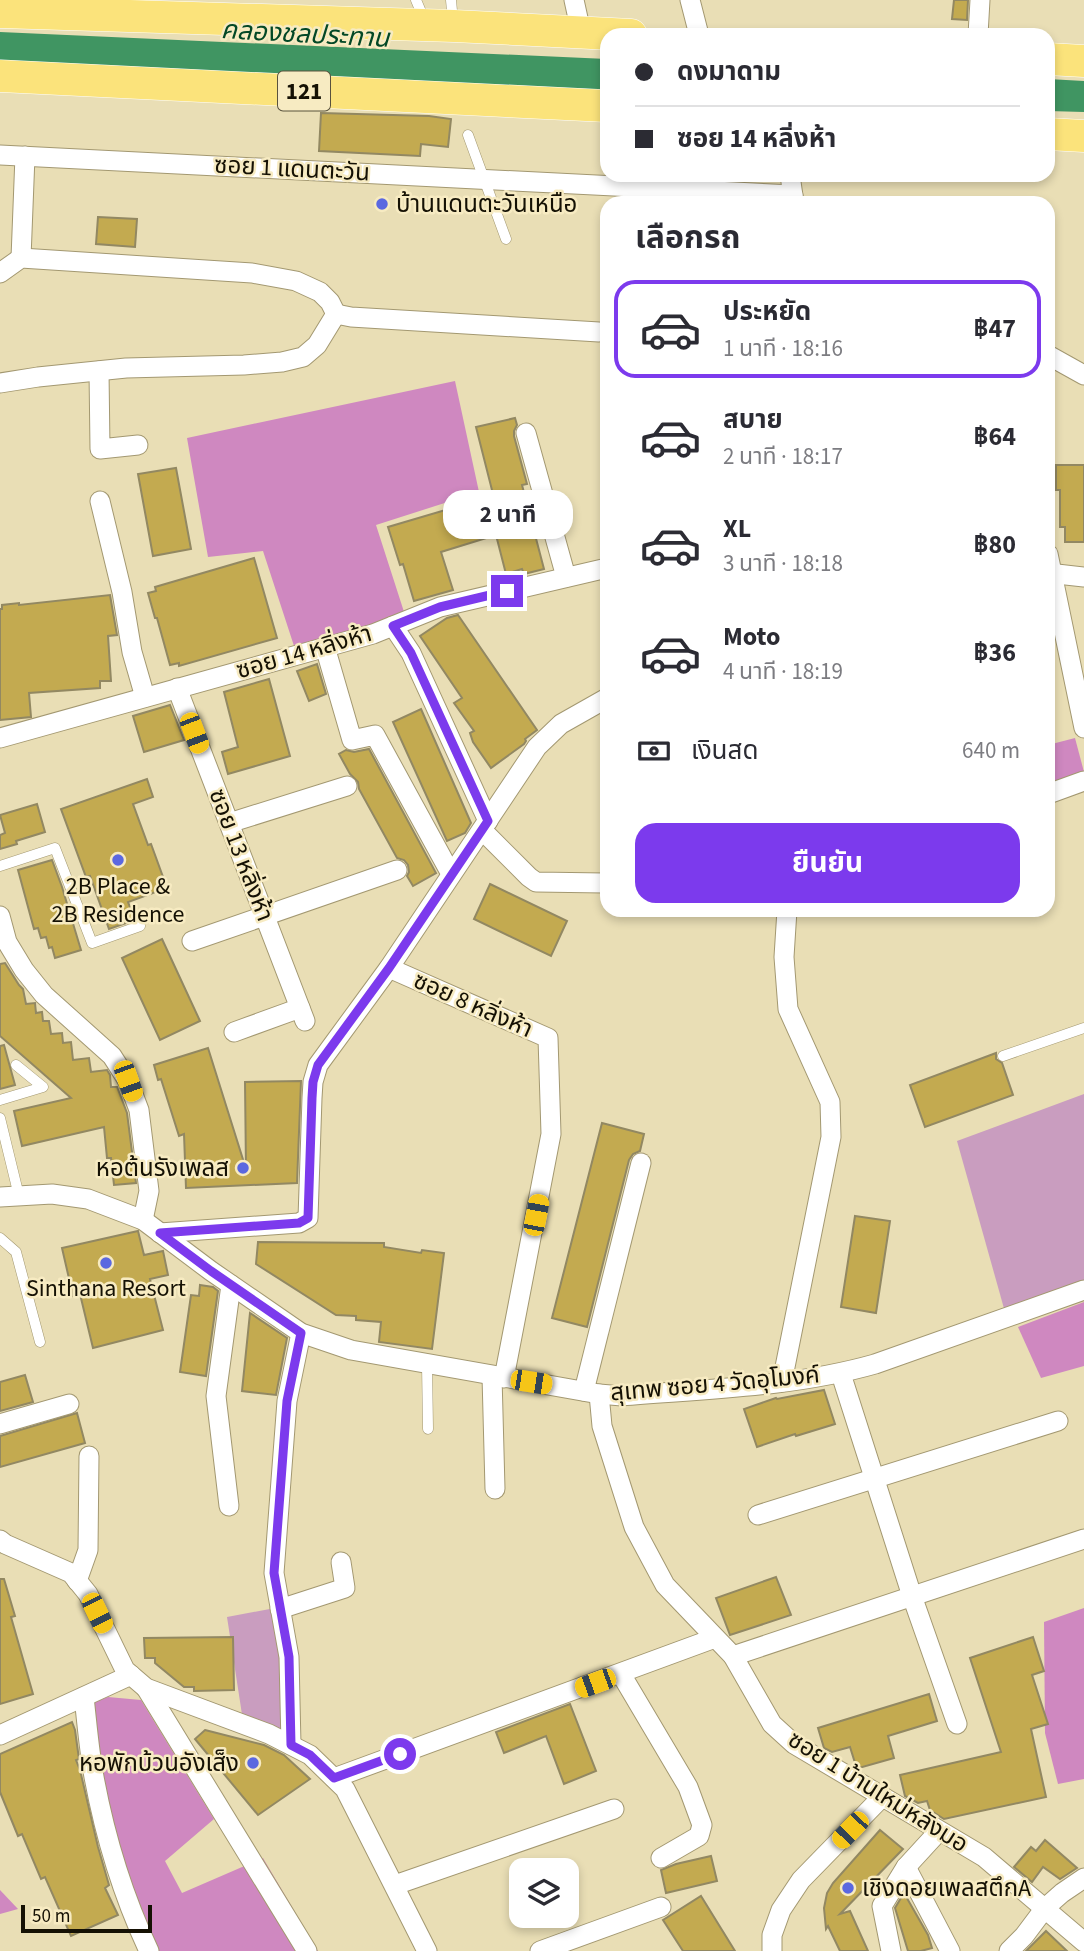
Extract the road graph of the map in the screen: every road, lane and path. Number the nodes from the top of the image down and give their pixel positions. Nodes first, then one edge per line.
1 (574, 0) edge
2 (690, 0) edge
3 (980, 0) edge
4 (81, 8) edge
5 (0, 12) edge
6 (437, 13) edge
7 (697, 28) edge
8 (978, 28) edge
9 (582, 32) junction
10 (600, 33) edge
11 (1055, 59) edge
12 (1084, 61) edge
13 (0, 76) edge
14 (600, 106) edge
15 (1055, 134) edge
16 (468, 135) dead end
17 (1084, 136) edge
18 (0, 155) edge
19 (25, 156) junction
20 (483, 179) junction
21 (793, 191) edge
22 (506, 239) dead end
23 (21, 258) junction
24 (0, 273) edge
25 (335, 314) junction
26 (599, 332) dead end
27 (1055, 359) edge
28 (100, 370) junction
29 (1084, 375) edge
30 (0, 383) edge
31 (526, 433) dead end
32 (138, 445) dead end
33 (100, 501) dead end
34 (1055, 568) edge
35 (600, 570) edge
36 (1084, 577) edge
37 (566, 578) junction
38 (1055, 590) edge
39 (393, 626) junction
40 (326, 647) junction
41 (177, 688) junction
42 (145, 697) junction
43 (600, 702) edge
44 (1084, 728) edge
45 (0, 738) edge
46 (1084, 781) edge
47 (347, 786) dead end
48 (1055, 791) edge
49 (229, 822) junction
50 (485, 825) junction
51 (0, 866) edge
52 (397, 870) dead end
53 (452, 874) junction
54 (600, 883) edge
55 (0, 916) edge
56 (264, 916) junction
57 (787, 917) edge
58 (140, 926) dead end
59 (192, 941) dead end
60 (389, 968) junction
61 (1084, 1028) edge
62 (234, 1031) dead end
63 (1003, 1056) dead end
64 (16, 1065) dead end
65 (0, 1100) edge
66 (0, 1118) edge
67 (641, 1163) dead end
68 (10, 1196) edge
69 (143, 1220) junction
70 (160, 1233) junction
71 (0, 1238) edge
72 (231, 1285) junction
73 (1084, 1290) edge
74 (301, 1333) junction
75 (40, 1342) dead end
76 (427, 1364) junction
77 (841, 1374) junction
78 (498, 1377) junction
79 (782, 1382) junction
80 (592, 1392) junction
81 (69, 1404) dead end
82 (1058, 1421) dead end
83 (0, 1424) edge
84 (428, 1429) dead end
85 (89, 1456) dead end
86 (874, 1479) junction
87 (495, 1489) dead end
88 (229, 1506) dead end
89 (758, 1515) dead end
90 (1084, 1539) edge
91 (0, 1540) edge
92 (341, 1562) dead end
93 (77, 1581) junction
94 (912, 1597) junction
95 (281, 1609) junction
96 (715, 1639) junction
97 (733, 1656) junction
98 (621, 1674) junction
99 (138, 1681) junction
100 (84, 1696) junction
101 (957, 1724) dead end
102 (0, 1735) edge
103 (291, 1745) junction
104 (334, 1778) junction
105 (882, 1797) junction
106 (614, 1809) dead end
107 (939, 1830) junction
108 (661, 1858) dead end
109 (906, 1867) junction
110 (1084, 1878) edge
111 (395, 1885) junction
112 (661, 1907) dead end
113 (1045, 1908) junction
114 (1084, 1942) edge
115 (149, 1951) edge
116 (307, 1951) edge
117 (427, 1951) edge
118 (540, 1951) edge
119 (772, 1951) edge
120 (891, 1951) edge
121 (950, 1951) edge
122 (1009, 1951) edge

1 - 9 street
2 - 7 street
3 - 8 street
4 - 5 main road
4 - 6 main road
6 - 9 main road
9 - 10 main road
11 - 12 main road
13 - 14 main road, 121
15 - 17 main road
16 - 20 lane
18 - 19 street, ซอย 1 แดนตะวัน
19 - 20 street, ซอย 1 แดนตะวัน
19 - 23 street
20 - 21 street, ซอย 1 แดนตะวัน
20 - 22 lane
23 - 24 street
23 - 25 street
25 - 26 street
25 - 28 street
27 - 29 street
28 - 30 street
28 - 32 street
31 - 37 street
33 - 42 street
34 - 36 street
35 - 37 street, ซอย 14 หลิ่งห้า
37 - 39 street, ซอย 14 หลิ่งห้า
38 - 44 street
39 - 40 street, ซอย 14 หลิ่งห้า
39 - 50 street
40 - 41 street, ซอย 14 หลิ่งห้า
40 - 53 street
41 - 42 street, ซอย 14 หลิ่งห้า
41 - 49 street, ซอย 13 หลิ่งห้า
42 - 45 street, ซอย 14 หลิ่งห้า
43 - 50 street
46 - 48 street
47 - 49 street
49 - 56 street, ซอย 13 หลิ่งห้า
50 - 53 street
50 - 54 street
51 - 58 lane
52 - 56 street
53 - 60 street
55 - 69 street
56 - 59 street
56 - 62 street, ซอย 13 หลิ่งห้า
57 - 79 street
60 - 70 street
60 - 78 street, ซอย 8 หลิ่งห้า
61 - 63 lane
64 - 65 lane
66 - 68 lane
67 - 80 street
68 - 69 street, สุเทพ ซอย 4 วัดอุโมงค์
69 - 70 street, สุเทพ ซอย 4 วัดอุโมงค์
70 - 72 street, สุเทพ ซอย 4 วัดอุโมงค์
71 - 75 lane
72 - 74 street, สุเทพ ซอย 4 วัดอุโมงค์
72 - 88 street
73 - 77 street, สุเทพ ซอย 4 วัดอุโมงค์
74 - 76 street, สุเทพ ซอย 4 วัดอุโมงค์
74 - 95 street
76 - 78 street, สุเทพ ซอย 4 วัดอุโมงค์
76 - 84 lane
77 - 79 street, สุเทพ ซอย 4 วัดอุโมงค์
77 - 86 street
78 - 80 street, สุเทพ ซอย 4 วัดอุโมงค์
78 - 87 street
79 - 80 street, สุเทพ ซอย 4 วัดอุโมงค์
80 - 96 street, ซอย 1 บ้านใหม่หลังมอ
81 - 83 street
82 - 86 street
85 - 93 street
86 - 89 street
86 - 94 street
90 - 94 street
91 - 93 street
92 - 95 street
93 - 99 street
94 - 97 street
94 - 101 street
95 - 103 street
96 - 97 street, ซอย 1 บ้านใหม่หลังมอ
96 - 98 street
97 - 105 street, ซอย 1 บ้านใหม่หลังมอ
98 - 104 street
98 - 108 street
99 - 100 street
99 - 103 street
99 - 116 street
100 - 102 street
100 - 115 street
103 - 104 street
104 - 111 street
105 - 107 street, ซอย 1 บ้านใหม่หลังมอ
105 - 119 street
106 - 111 street
107 - 109 street
107 - 113 street, ซอย 1 บ้านใหม่หลังมอ
109 - 120 street
109 - 121 street
110 - 113 street
111 - 117 street
112 - 118 street
113 - 114 street, ซอย 1 บ้านใหม่หลังมอ
113 - 122 street

